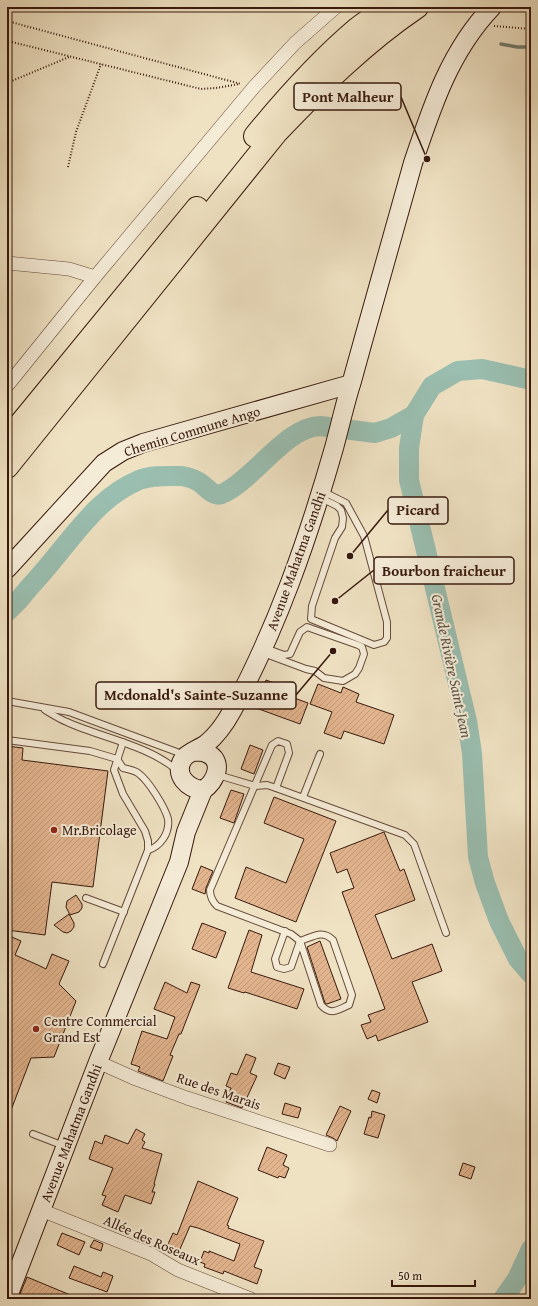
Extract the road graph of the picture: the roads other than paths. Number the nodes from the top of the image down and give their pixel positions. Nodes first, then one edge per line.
1 (336, 7) edge
2 (389, 7) edge
3 (417, 7) edge
4 (492, 7) edge
5 (7, 263) edge
6 (95, 277) junction
7 (351, 384) junction
8 (7, 386) edge
9 (7, 440) edge
10 (7, 467) edge
11 (320, 494) junction
12 (7, 569) edge
13 (263, 650) junction
14 (7, 701) edge
15 (40, 707) junction
16 (230, 714) junction
17 (7, 740) edge
18 (123, 742) junction
19 (190, 754) junction
20 (320, 754) dead end
21 (117, 759) junction
22 (216, 768) junction
23 (182, 778) junction
24 (255, 786) junction
25 (276, 788) junction
26 (203, 790) junction
27 (303, 797) junction
28 (186, 832) junction
29 (148, 850) junction
30 (86, 898) dead end
31 (124, 912) junction
32 (285, 931) junction
33 (446, 933) dead end
34 (300, 941) junction
35 (102, 964) dead end
36 (98, 1062) junction
37 (34, 1134) dead end
38 (330, 1145) dead end
39 (66, 1147) junction
40 (41, 1210) junction
41 (7, 1299) edge
42 (251, 1299) edge

1 - 6 street
2 - 9 highway
3 - 10 highway
4 - 7 main road, Avenue Mahatma Gandhi
5 - 6 street
6 - 8 street
7 - 11 main road, Avenue Mahatma Gandhi
7 - 12 main road, Chemin Commune Ango
11 - 11 lane
11 - 13 main road, Avenue Mahatma Gandhi
13 - 13 lane
13 - 16 main road, Avenue Mahatma Gandhi
14 - 15 lane
15 - 18 lane
15 - 19 lane
16 - 19 main road, Avenue Mahatma Gandhi
16 - 22 main road, Avenue Mahatma Gandhi
17 - 21 lane
18 - 21 lane
18 - 23 lane
19 - 22 main road
19 - 23 main road
20 - 27 lane
21 - 29 lane
21 - 29 lane
22 - 24 lane
22 - 26 main road
23 - 26 main road
23 - 28 main road, Avenue Mahatma Gandhi
24 - 25 lane
24 - 25 lane
24 - 32 lane
25 - 27 lane
26 - 28 main road, Avenue Mahatma Gandhi
27 - 33 lane
28 - 36 main road, Avenue Mahatma Gandhi
29 - 31 lane
30 - 31 lane
31 - 35 lane
32 - 34 lane
32 - 34 lane
34 - 34 lane
36 - 38 street, Rue des Marais
36 - 39 main road, Avenue Mahatma Gandhi
37 - 39 lane
39 - 40 main road, Avenue Mahatma Gandhi
40 - 41 main road, Avenue Mahatma Gandhi
40 - 42 street, Allée des Roseaux

